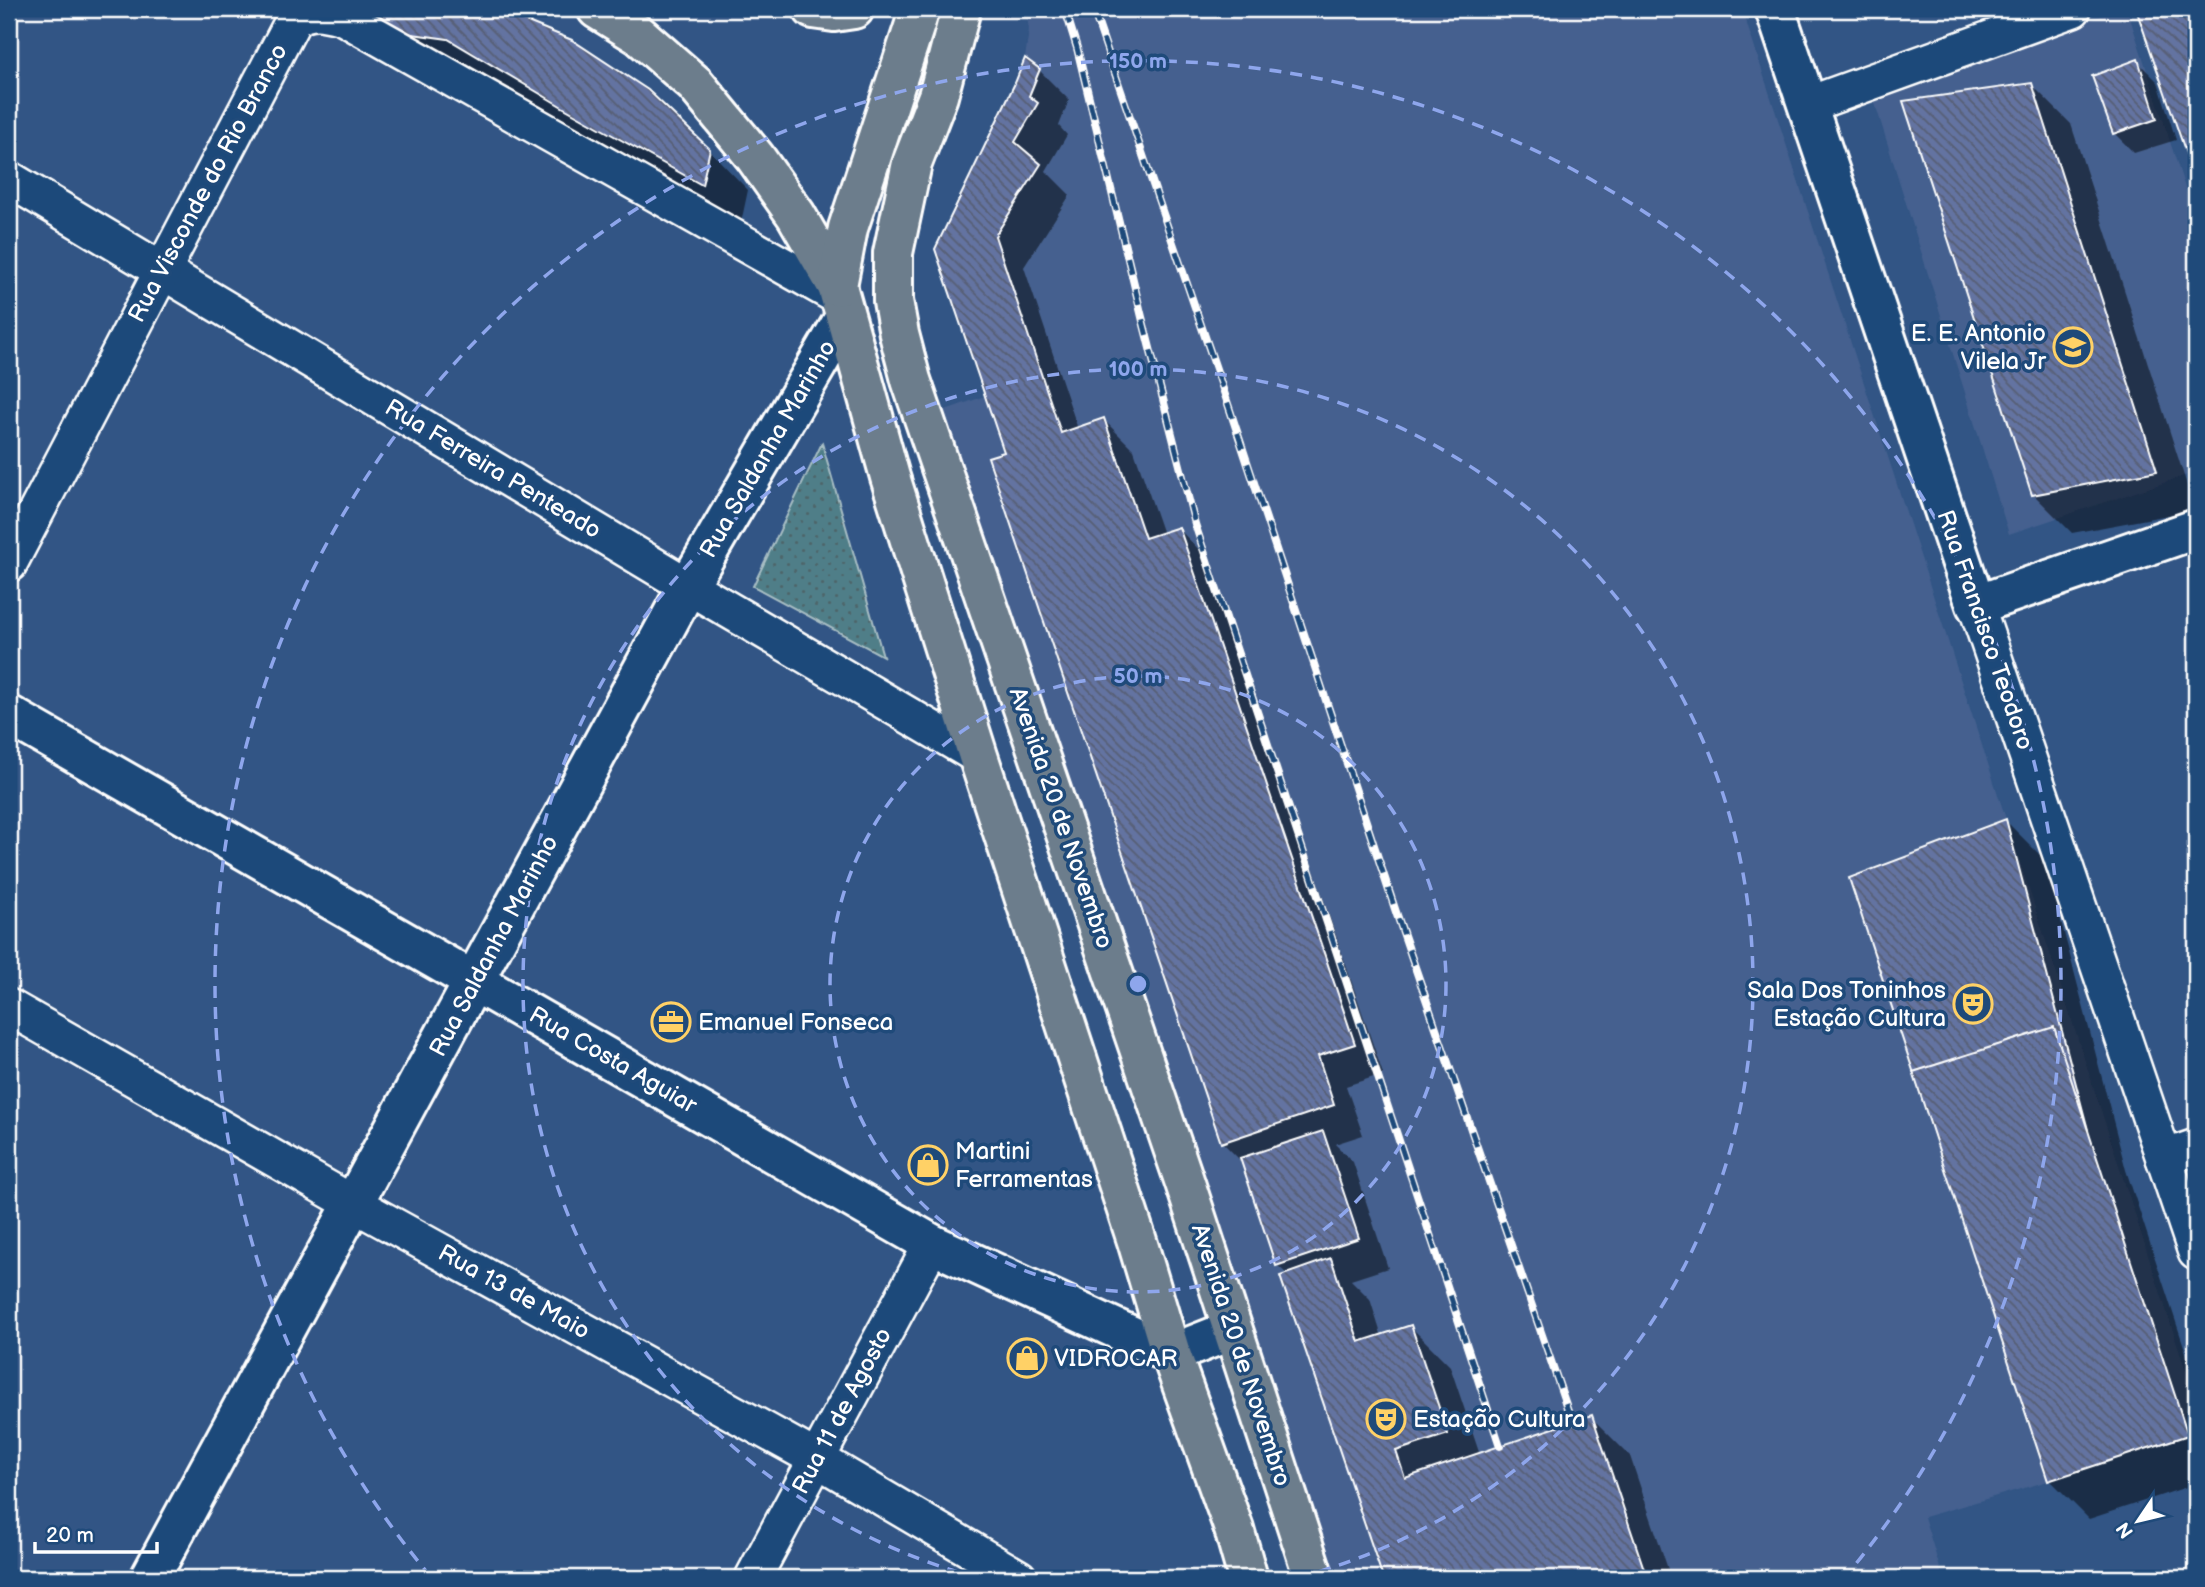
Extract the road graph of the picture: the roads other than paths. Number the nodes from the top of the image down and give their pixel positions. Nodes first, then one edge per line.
1 (597, 9) edge
2 (813, 9) edge
3 (853, 9) edge
4 (920, 9) edge
5 (961, 9) edge
6 (1775, 9) edge
7 (2073, 9) edge
8 (1807, 105) junction
9 (9, 179) edge
10 (161, 271) junction
11 (841, 300) junction
12 (2196, 529) edge
13 (9, 564) edge
14 (688, 586) junction
15 (1976, 605) junction
16 (9, 715) edge
17 (978, 756) junction
18 (475, 981) junction
19 (9, 1007) edge
20 (2196, 1147) edge
21 (2164, 1158) junction
22 (354, 1204) junction
23 (932, 1244) junction
24 (2196, 1252) edge
25 (1232, 1330) junction
26 (1171, 1354) junction
27 (817, 1459) junction
28 (150, 1578) edge
29 (753, 1578) edge
30 (1019, 1578) edge
31 (1248, 1578) edge
32 (1314, 1578) edge

1 - 11 main road
2 - 3 main road
4 - 11 main road
5 - 25 main road, Avenida 20 de Novembro
6 - 8 street, Rua Francisco Teodoro
7 - 8 street
8 - 15 street, Rua Francisco Teodoro
9 - 10 street, Rua Ferreira Penteado
10 - 11 street, Rua Visconde do Rio Branco
10 - 13 street, Rua Visconde do Rio Branco
10 - 14 street, Rua Ferreira Penteado
11 - 14 street, Rua Saldanha Marinho
11 - 17 main road
12 - 15 street
14 - 17 street, Rua Ferreira Penteado
14 - 18 street, Rua Saldanha Marinho
15 - 21 street, Rua Francisco Teodoro
16 - 18 street, Rua Costa Aguiar
17 - 26 main road
18 - 22 street, Rua Saldanha Marinho
18 - 23 street, Rua Costa Aguiar
19 - 22 street, Rua 13 de Maio
20 - 21 street
21 - 24 street, Rua Francisco Teodoro
22 - 27 street, Rua 13 de Maio
22 - 28 street, Rua Saldanha Marinho
23 - 26 street, Rua Costa Aguiar
23 - 27 street, Rua 11 de Agosto
25 - 26 street
25 - 32 main road, Avenida 20 de Novembro
26 - 31 main road
27 - 29 street, Rua 11 de Agosto
27 - 30 street, Rua 13 de Maio

